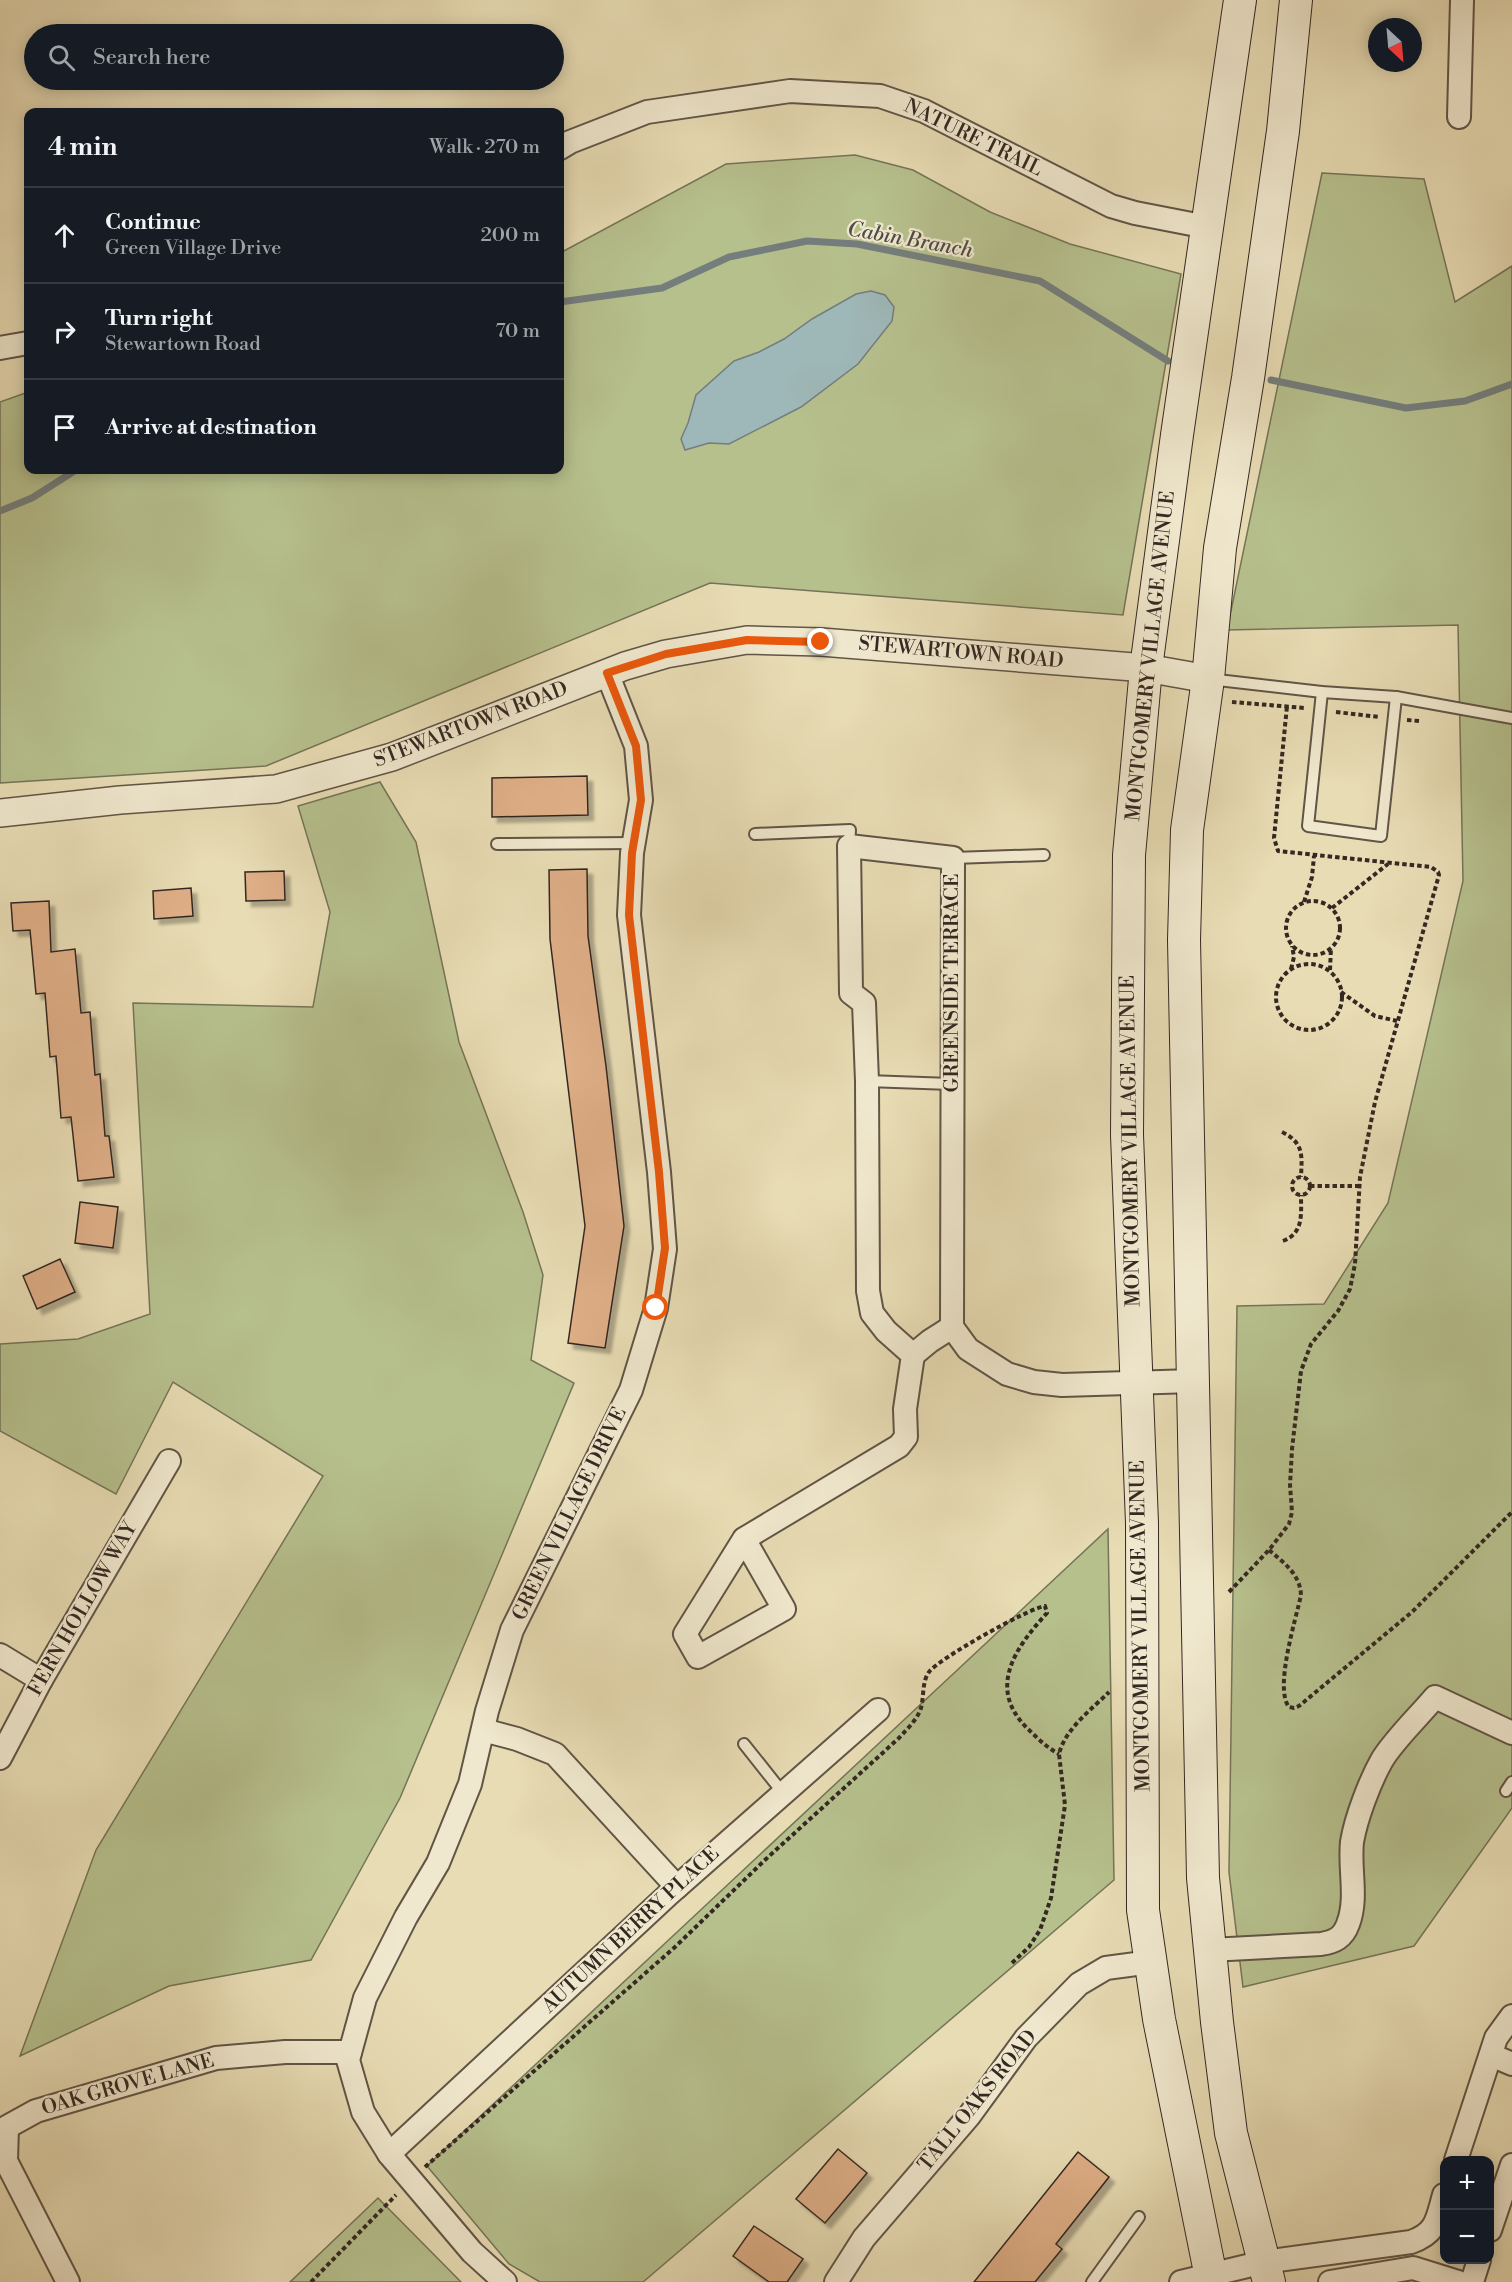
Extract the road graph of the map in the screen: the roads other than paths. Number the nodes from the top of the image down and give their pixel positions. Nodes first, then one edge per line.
1 (1240, 0) edge
2 (1296, 0) edge
3 (1462, 0) edge
4 (1459, 117) dead end
5 (564, 146) edge
6 (1208, 227) junction
7 (24, 344) edge
8 (0, 348) edge
9 (1146, 668) junction
10 (607, 673) junction
11 (1208, 679) junction
12 (1322, 692) junction
13 (1396, 697) junction
14 (1512, 718) edge
15 (0, 813) edge
16 (755, 834) dead end
17 (633, 843) junction
18 (497, 844) dead end
19 (849, 846) junction
20 (1044, 855) dead end
21 (952, 858) junction
22 (867, 1082) junction
23 (951, 1084) junction
24 (952, 1328) junction
25 (913, 1355) junction
26 (1194, 1381) junction
27 (1136, 1383) junction
28 (169, 1461) dead end
29 (744, 1539) junction
30 (0, 1655) edge
31 (41, 1680) junction
32 (878, 1710) dead end
33 (483, 1730) junction
34 (1512, 1732) edge
35 (744, 1744) dead end
36 (0, 1758) edge
37 (783, 1793) junction
38 (677, 1887) junction
39 (1210, 1950) junction
40 (1150, 1962) junction
41 (1512, 2016) edge
42 (350, 2052) junction
43 (1491, 2055) junction
44 (1512, 2064) edge
45 (389, 2154) junction
46 (1457, 2156) edge
47 (1512, 2165) edge
48 (1440, 2208) edge
49 (1139, 2217) dead end
50 (1494, 2218) edge
51 (1477, 2264) edge
52 (1267, 2272) edge
53 (1201, 2279) edge
54 (68, 2282) edge
55 (505, 2282) edge
56 (836, 2282) edge
57 (1092, 2282) edge
58 (1330, 2282) edge
59 (1458, 2282) edge
60 (1472, 2282) edge

1 - 6 main road, MONTGOMERY VILLAGE AVENUE
2 - 11 main road
3 - 4 street
5 - 6 street, NATURE TRAIL
6 - 9 main road, MONTGOMERY VILLAGE AVENUE
7 - 8 street
9 - 10 street, STEWARTOWN ROAD
9 - 11 street, STEWARTOWN ROAD
9 - 27 main road, MONTGOMERY VILLAGE AVENUE
10 - 15 street, STEWARTOWN ROAD
10 - 17 street, GREEN VILLAGE DRIVE
11 - 12 lane, STEWARTOWN ROAD
11 - 26 main road
12 - 13 lane, STEWARTOWN ROAD
12 - 13 lane
13 - 14 lane, STEWARTOWN ROAD
16 - 19 lane
17 - 18 lane
17 - 33 street, GREEN VILLAGE DRIVE
19 - 21 street, GREENSIDE TERRACE
19 - 22 street
20 - 21 lane
21 - 23 street, GREENSIDE TERRACE
22 - 23 lane
22 - 25 street
23 - 24 street, GREENSIDE TERRACE
24 - 25 street
24 - 27 street
25 - 29 street
26 - 27 street
26 - 39 main road
27 - 40 main road, MONTGOMERY VILLAGE AVENUE
28 - 31 street, FERN HOLLOW WAY
29 - 29 street
30 - 31 street
31 - 36 street, FERN HOLLOW WAY
32 - 37 street, AUTUMN BERRY PLACE
33 - 38 street
33 - 42 street, GREEN VILLAGE DRIVE
34 - 39 street
35 - 37 lane
37 - 38 street, AUTUMN BERRY PLACE
38 - 45 street, AUTUMN BERRY PLACE
39 - 52 main road
40 - 53 main road, MONTGOMERY VILLAGE AVENUE
40 - 56 street, TALL OAKS ROAD
41 - 43 street
42 - 45 street, GREEN VILLAGE DRIVE
42 - 54 street, OAK GROVE LANE
43 - 44 street
43 - 46 street
45 - 55 street, GREEN VILLAGE DRIVE
47 - 50 street
48 - 52 street
49 - 57 lane
51 - 60 street
52 - 53 street
58 - 59 street

